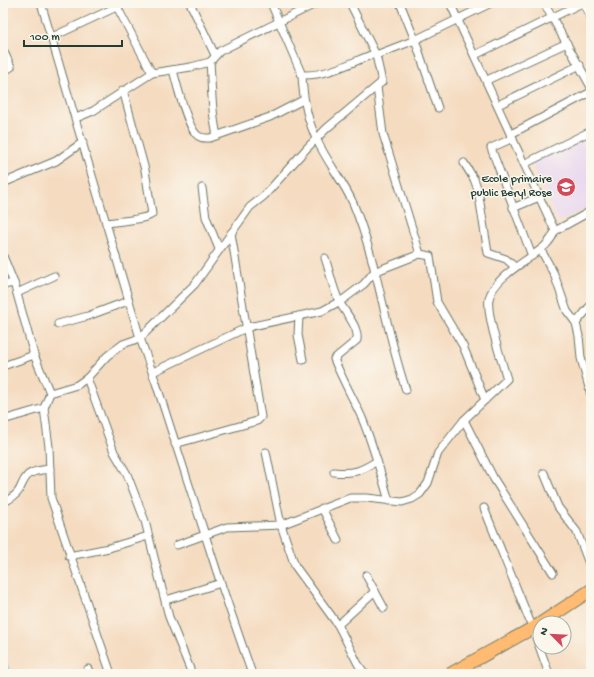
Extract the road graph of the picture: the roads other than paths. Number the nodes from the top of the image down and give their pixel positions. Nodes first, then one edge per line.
1 (41, 3) edge
2 (125, 3) edge
3 (190, 3) edge
4 (271, 3) edge
5 (317, 3) edge
6 (350, 3) edge
7 (400, 3) edge
8 (450, 3) edge
9 (491, 3) edge
10 (544, 3) edge
11 (582, 3) edge
12 (116, 5) edge
13 (458, 18) junction
14 (591, 18) edge
15 (552, 19) junction
16 (280, 22) junction
17 (52, 37) junction
18 (415, 40) junction
19 (567, 43) junction
20 (3, 50) edge
21 (215, 55) junction
22 (475, 55) junction
23 (376, 56) junction
24 (210, 62) junction
25 (580, 65) junction
26 (173, 70) junction
27 (3, 72) edge
28 (152, 73) junction
29 (302, 75) junction
30 (487, 80) junction
31 (377, 87) junction
32 (591, 87) edge
33 (123, 90) junction
34 (591, 92) edge
35 (303, 100) junction
36 (498, 105) junction
37 (438, 108) dead end
38 (76, 118) junction
39 (591, 131) edge
40 (217, 135) junction
41 (512, 136) junction
42 (316, 139) junction
43 (83, 142) junction
44 (464, 163) dead end
45 (524, 164) junction
46 (3, 183) edge
47 (202, 188) dead end
48 (539, 197) junction
49 (513, 208) junction
50 (591, 211) edge
51 (106, 223) junction
52 (555, 230) junction
53 (231, 232) junction
54 (219, 249) junction
55 (541, 250) junction
56 (420, 254) junction
57 (3, 256) edge
58 (532, 256) junction
59 (325, 258) dead end
60 (515, 267) junction
61 (374, 272) junction
62 (54, 276) dead end
63 (14, 283) junction
64 (3, 285) edge
65 (17, 293) junction
66 (128, 301) junction
67 (339, 302) junction
68 (591, 305) edge
69 (299, 316) junction
70 (576, 323) junction
71 (58, 324) dead end
72 (248, 327) junction
73 (140, 338) junction
74 (34, 355) junction
75 (303, 360) dead end
76 (3, 366) edge
77 (153, 372) junction
78 (87, 378) junction
79 (406, 390) dead end
80 (50, 393) junction
81 (591, 395) edge
82 (485, 400) junction
83 (44, 408) junction
84 (3, 420) edge
85 (464, 420) junction
86 (175, 444) junction
87 (266, 452) dead end
88 (378, 460) junction
89 (50, 469) junction
90 (334, 472) dead end
91 (544, 473) dead end
92 (6, 501) dead end
93 (389, 501) junction
94 (322, 508) junction
95 (484, 508) dead end
96 (282, 524) junction
97 (148, 536) junction
98 (205, 536) junction
99 (338, 540) dead end
100 (177, 545) dead end
101 (69, 556) junction
102 (591, 569) edge
103 (553, 573) dead end
104 (366, 575) dead end
105 (221, 583) junction
106 (591, 590) edge
107 (375, 591) junction
108 (166, 600) junction
109 (384, 608) dead end
110 (533, 615) edge
111 (553, 615) edge
112 (338, 625) junction
113 (532, 628) edge
114 (545, 655) edge
115 (457, 672) edge
116 (111, 674) edge
117 (192, 674) edge
118 (252, 674) edge
119 (365, 674) edge
120 (549, 674) edge

1 - 17 street
2 - 12 street
3 - 21 street
4 - 16 street
5 - 16 street
6 - 23 street
7 - 18 street
8 - 13 street
9 - 13 street
10 - 15 street
11 - 14 street
11 - 15 street
12 - 17 street
12 - 28 street
13 - 18 street
13 - 22 street
15 - 19 street
15 - 22 street
16 - 21 street
16 - 29 street
17 - 38 street
18 - 23 street
18 - 37 street
19 - 25 street
19 - 30 street
20 - 27 street
21 - 24 street
22 - 30 street
23 - 29 street
23 - 31 street
24 - 26 street
24 - 40 street
25 - 32 street
25 - 36 street
26 - 28 street
26 - 40 street
28 - 33 street
29 - 35 street
30 - 36 street
31 - 42 street
31 - 56 street
33 - 38 street
33 - 51 street
34 - 41 street
35 - 40 street
35 - 42 street
36 - 41 street
38 - 43 street
39 - 45 street
41 - 45 street
41 - 49 street
42 - 53 street
42 - 61 street
43 - 46 street
43 - 51 street
44 - 60 street
45 - 48 street
47 - 54 street
48 - 49 street
48 - 52 street
49 - 58 street
50 - 52 street
51 - 66 street
52 - 55 street
53 - 54 street
53 - 72 street
54 - 73 street
55 - 58 street
55 - 70 street
56 - 61 street
56 - 82 street
57 - 63 street
58 - 60 street
59 - 67 street
60 - 82 street
61 - 67 street
61 - 79 street
62 - 65 street
63 - 64 street
63 - 65 street
65 - 74 street
66 - 71 street
66 - 73 street
67 - 69 street
67 - 88 street
68 - 70 street
69 - 72 street
69 - 75 street
70 - 81 street
72 - 77 street
72 - 86 street
73 - 77 street
73 - 78 street
74 - 76 street
74 - 80 street
77 - 86 street
78 - 80 street
78 - 97 street
80 - 83 street
82 - 85 street
83 - 84 street
83 - 89 street
85 - 93 street
85 - 103 street
86 - 98 street
87 - 96 street
88 - 90 street
88 - 93 street
89 - 92 street
89 - 101 street
91 - 102 street
93 - 94 street
94 - 96 street
94 - 99 street
95 - 110 street
96 - 98 street
96 - 112 street
97 - 101 street
97 - 108 street
98 - 100 street
98 - 105 street
101 - 116 street
104 - 107 street
105 - 108 street
105 - 118 street
106 - 111 main road
107 - 109 street
107 - 112 street
108 - 117 street
112 - 119 street
113 - 115 main road
114 - 120 street

